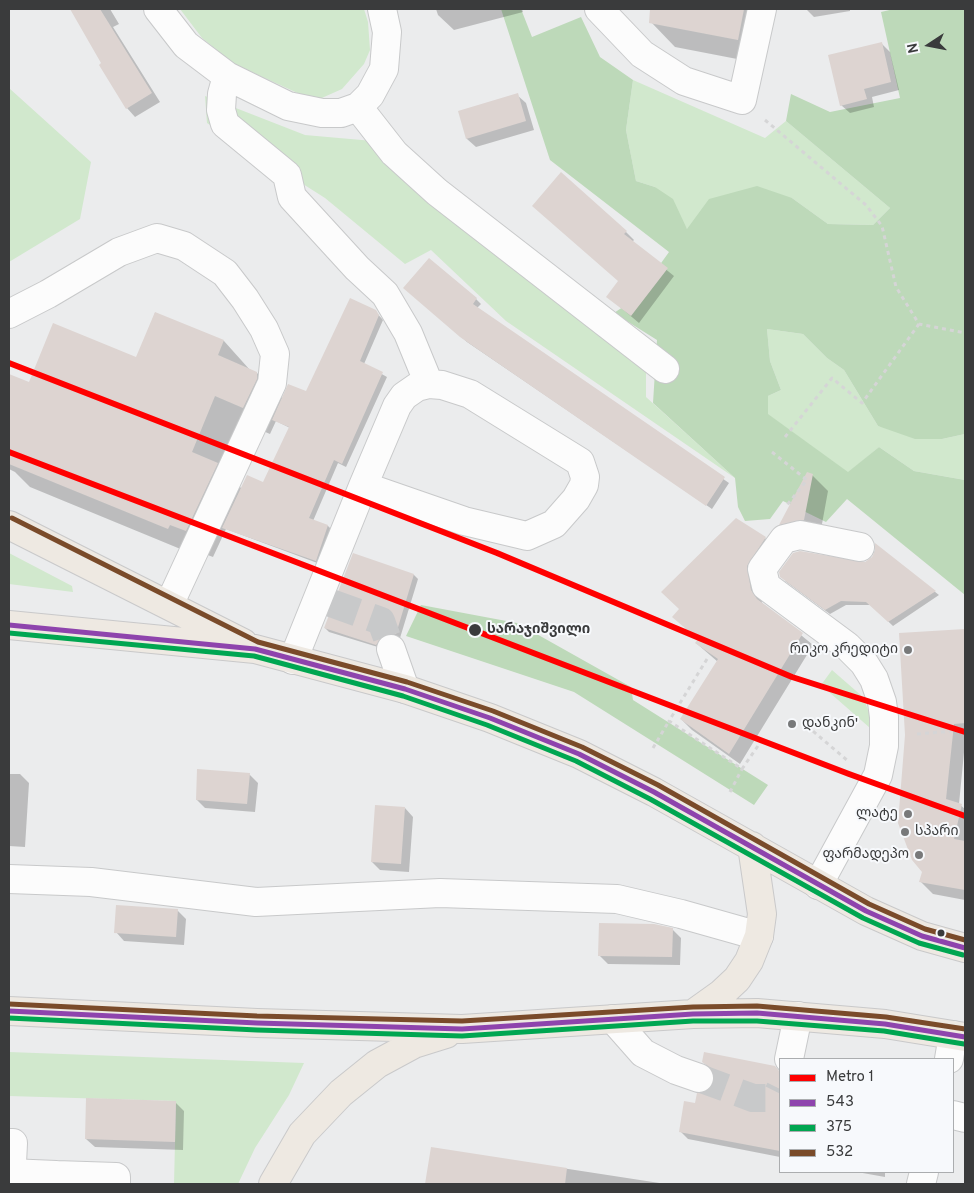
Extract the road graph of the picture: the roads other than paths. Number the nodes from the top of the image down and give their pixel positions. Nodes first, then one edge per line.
1 (158, 9) edge
2 (382, 9) edge
3 (599, 9) edge
4 (762, 9) edge
5 (227, 76) junction
6 (358, 107) junction
7 (9, 314) edge
8 (665, 368) dead end
9 (429, 384) junction
10 (363, 486) junction
11 (9, 525) edge
12 (860, 547) dead end
13 (169, 605) junction
14 (9, 625) edge
15 (255, 649) junction
16 (391, 649) tunnel mouth
17 (293, 660) junction
18 (405, 689) junction
19 (752, 846) junction
20 (9, 878) edge
21 (818, 885) junction
22 (759, 936) junction
23 (965, 948) edge
24 (9, 1011) edge
25 (693, 1014) junction
26 (798, 1016) junction
27 (613, 1019) junction
28 (462, 1029) junction
29 (956, 1044) edge
30 (789, 1058) edge
31 (699, 1078) tunnel mouth
32 (9, 1143) edge
33 (10, 1177) edge
34 (56, 1179) edge
35 (116, 1184) edge
36 (273, 1184) edge

1 - 5 street
2 - 6 street
3 - 4 street
5 - 6 street
5 - 9 street
6 - 8 street
7 - 13 street
9 - 10 street
9 - 10 street
10 - 17 street
11 - 13 main road
12 - 21 street
13 - 15 main road
14 - 15 main road
15 - 17 main road
16 - 18 street
17 - 18 main road
18 - 19 main road
19 - 21 main road
19 - 22 main road
20 - 22 street
21 - 23 main road
22 - 25 main road
24 - 28 main road
25 - 26 main road
25 - 27 main road
26 - 29 main road
26 - 30 street
27 - 28 main road
27 - 31 street
28 - 36 main road
32 - 33 street
33 - 34 street
34 - 35 street

